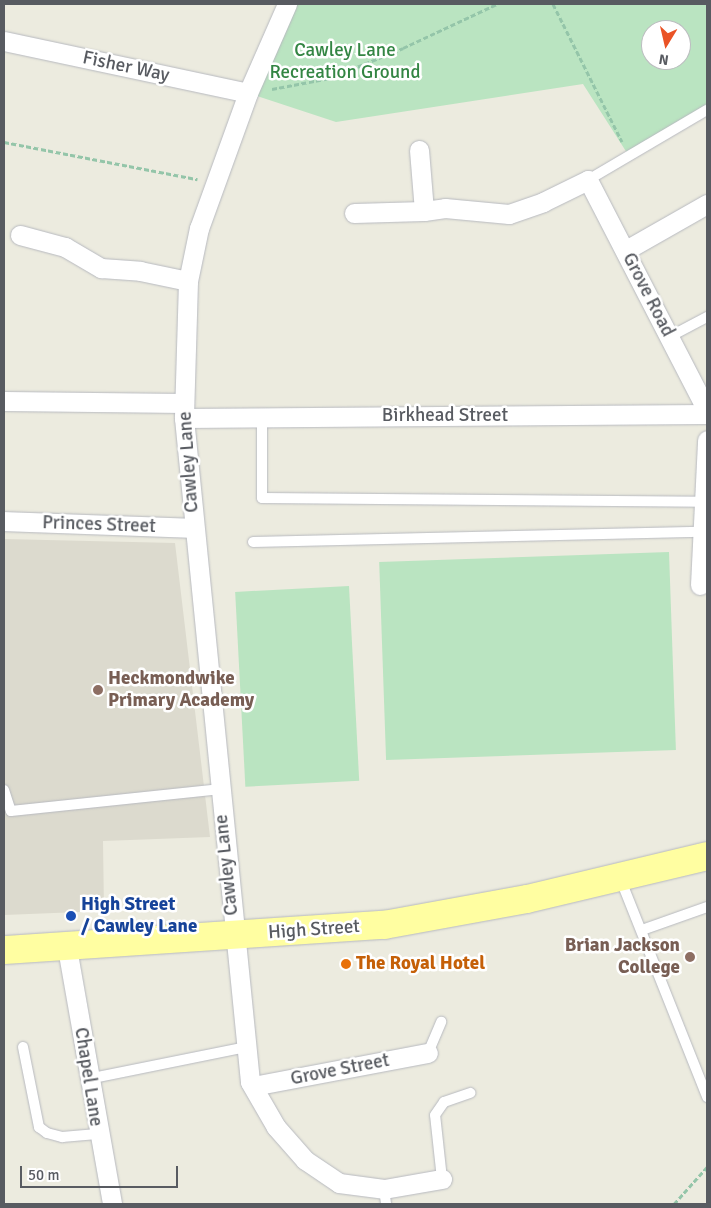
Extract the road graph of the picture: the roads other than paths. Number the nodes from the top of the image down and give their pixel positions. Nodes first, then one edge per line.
1 (287, 4) edge
2 (4, 41) edge
3 (248, 93) junction
4 (707, 110) edge
5 (419, 150) dead end
6 (588, 180) junction
7 (707, 204) edge
8 (424, 211) junction
9 (354, 213) dead end
10 (20, 235) dead end
11 (626, 250) junction
12 (188, 281) junction
13 (707, 317) edge
14 (670, 337) junction
15 (4, 402) edge
16 (184, 410) junction
17 (707, 413) edge
18 (262, 418) junction
19 (707, 440) edge
20 (703, 502) junction
21 (4, 522) edge
22 (194, 528) junction
23 (253, 542) dead end
24 (703, 543) edge
25 (700, 585) dead end
26 (219, 789) junction
27 (4, 790) edge
28 (707, 856) edge
29 (620, 877) junction
30 (707, 907) edge
31 (642, 930) junction
32 (234, 936) junction
33 (68, 948) junction
34 (4, 950) edge
35 (441, 1022) dead end
36 (23, 1047) dead end
37 (246, 1047) junction
38 (428, 1053) joint
39 (88, 1079) junction
40 (253, 1086) junction
41 (470, 1093) dead end
42 (707, 1097) edge
43 (98, 1134) junction
44 (442, 1179) joint
45 (385, 1197) edge
46 (112, 1204) edge

1 - 3 street, Cawley Lane
2 - 3 street, Fisher Way
3 - 12 street, Cawley Lane
4 - 6 lane
5 - 8 street
6 - 8 street
6 - 11 street, Grove Road
7 - 11 street
8 - 9 street
10 - 12 street
11 - 14 street, Grove Road
12 - 16 street, Cawley Lane
13 - 14 lane
14 - 17 street, Grove Road
15 - 16 street, Birkhead Street
16 - 18 street, Birkhead Street
16 - 22 street, Cawley Lane
17 - 18 street, Birkhead Street
18 - 20 lane
19 - 20 street
20 - 24 street
21 - 22 street, Princes Street
22 - 26 street, Cawley Lane
23 - 24 lane
24 - 25 street
26 - 27 lane
26 - 32 street, Cawley Lane
28 - 29 main road, High Street
29 - 31 lane
29 - 32 main road, High Street
30 - 31 lane
31 - 42 lane
32 - 33 main road, High Street
32 - 37 street, Cawley Lane
33 - 34 main road, High Street
33 - 39 street, Chapel Lane
35 - 38 lane
36 - 43 lane
37 - 39 lane
37 - 40 street, Cawley Lane
38 - 40 street, Grove Street
39 - 43 street, Chapel Lane
40 - 45 street, Cawley Lane
41 - 44 lane
43 - 46 street, Chapel Lane
44 - 45 street, Cawley Lane

